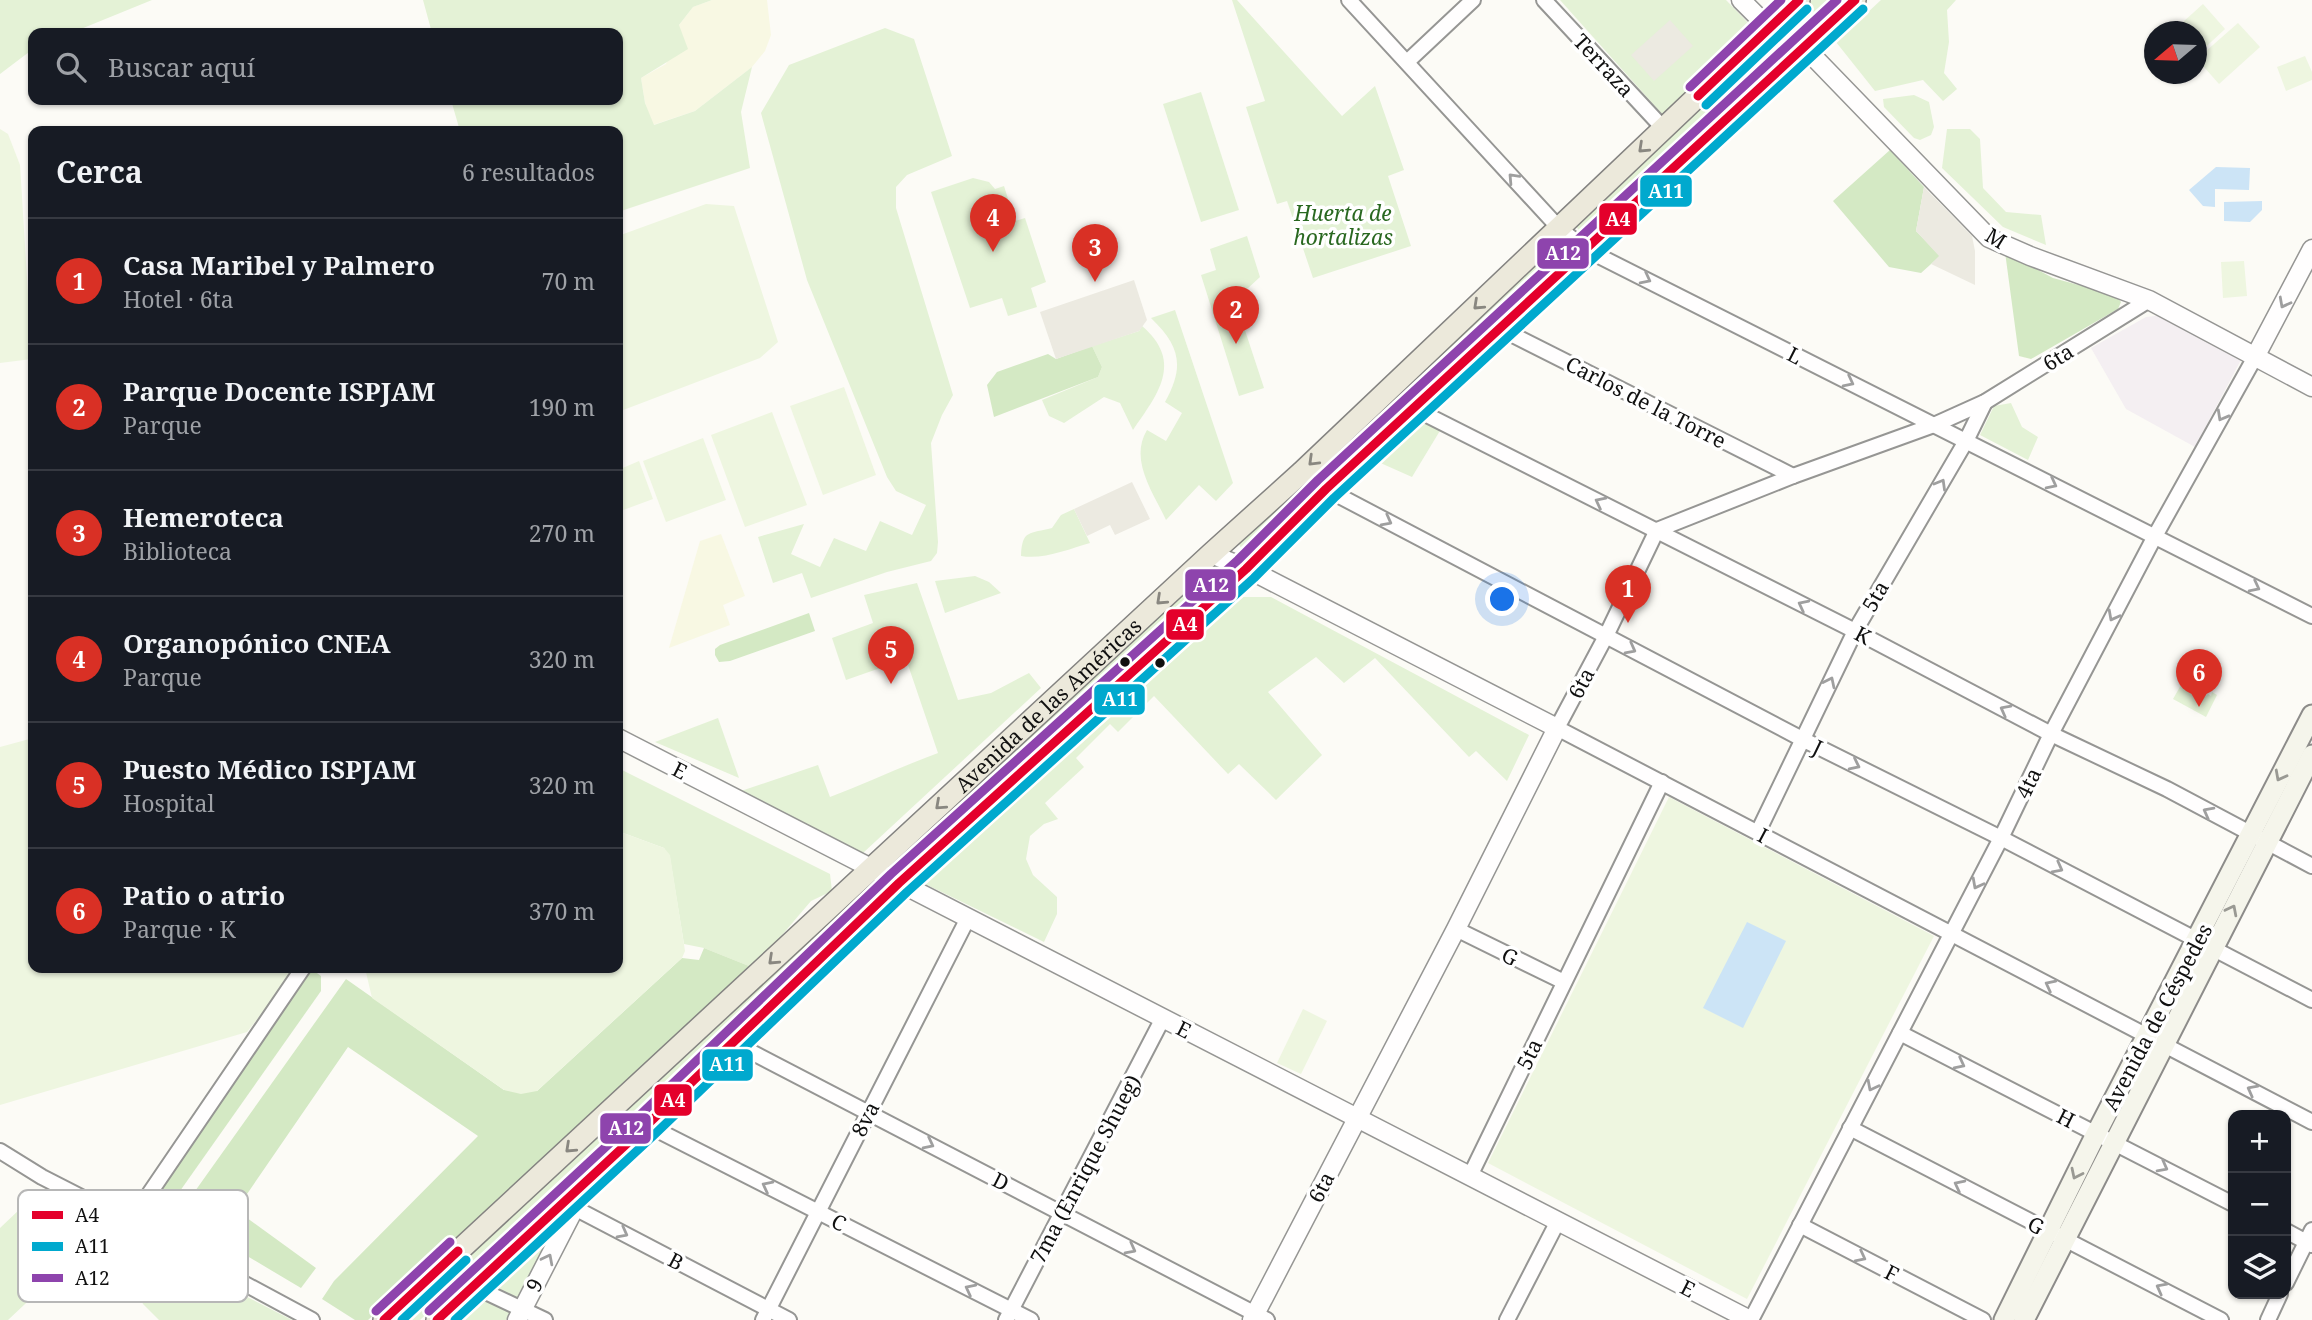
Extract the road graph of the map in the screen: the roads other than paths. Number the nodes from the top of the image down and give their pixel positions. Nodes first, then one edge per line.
1 (1349, 0) edge
2 (1472, 0) edge
3 (1544, 0) edge
4 (1741, 0) edge
5 (1799, 0) edge
6 (1855, 0) edge
7 (1769, 28) junction
8 (1805, 48) junction
9 (1407, 62) junction
10 (1664, 129) junction
11 (1559, 228) junction
12 (1585, 248) junction
13 (2312, 249) edge
14 (2307, 273) edge
15 (2150, 300) junction
16 (1499, 328) junction
17 (2255, 356) junction
18 (2312, 387) edge
19 (1985, 402) junction
20 (1413, 408) junction
21 (1934, 425) junction
22 (1966, 440) junction
23 (1793, 476) junction
24 (1326, 489) junction
25 (1657, 530) junction
26 (2155, 536) junction
27 (1211, 554) junction
28 (1246, 569) junction
29 (2312, 616) edge
30 (1855, 631) junction
31 (1606, 636) junction
32 (2312, 715) edge
33 (1557, 728) junction
34 (2051, 734) junction
35 (1802, 739) junction
36 (623, 741) edge
37 (2312, 755) edge
38 (1662, 782) junction
39 (1758, 832) junction
40 (2001, 838) junction
41 (2258, 838) junction
42 (2312, 866) edge
43 (871, 868) junction
44 (899, 883) junction
45 (968, 918) junction
46 (1456, 929) junction
47 (1950, 933) junction
48 (2205, 945) junction
49 (300, 973) edge
50 (1564, 982) junction
51 (2312, 1000) edge
52 (1163, 1018) junction
53 (1900, 1033) junction
54 (2156, 1039) junction
55 (734, 1043) junction
56 (868, 1113) junction
57 (1357, 1118) junction
58 (2312, 1122) edge
59 (648, 1125) junction
60 (1850, 1128) junction
61 (2105, 1138) junction
62 (0, 1151) edge
63 (1470, 1176) junction
64 (67, 1190) edge
65 (152, 1190) edge
66 (2228, 1201) edge
67 (568, 1205) junction
68 (818, 1212) junction
69 (1063, 1213) junction
70 (1558, 1221) junction
71 (1800, 1225) junction
72 (2291, 1233) edge
73 (2057, 1235) junction
74 (2310, 1239) edge
75 (2291, 1274) edge
76 (248, 1286) edge
77 (473, 1286) junction
78 (2278, 1299) edge
79 (519, 1314) edge
80 (765, 1315) edge
81 (1008, 1315) edge
82 (1258, 1318) edge
83 (312, 1320) edge
84 (384, 1320) edge
85 (437, 1320) edge
86 (545, 1320) edge
87 (789, 1320) edge
88 (1031, 1320) edge
89 (1507, 1320) edge
90 (1751, 1320) edge
91 (1983, 1320) edge
92 (2004, 1320) edge
93 (2024, 1320) edge
94 (2221, 1320) edge
95 (2268, 1320) edge

1 - 9 street, L
2 - 9 street
3 - 10 street, Terraza
4 - 7 street, M
5 - 7 main road, Avenida de las Américas
6 - 8 main road, Avenida de las Américas
7 - 8 street, M
7 - 10 main road, Avenida de las Américas
8 - 12 main road, Avenida de las Américas
8 - 15 street, M
11 -> 9 street, L
10 -> 11 main road, Avenida de las Américas
11 - 12 street, L
11 -> 27 main road, Avenida de las Américas
12 - 16 main road, Avenida de las Américas
12 -> 21 street, L
13 - 14 street, 4ta
14 -> 17 street, 4ta
15 - 17 street, M
15 - 19 street, 6ta
16 - 20 main road, Avenida de las Américas
16 - 23 street, Carlos de la Torre
17 - 18 street, M
17 -> 26 street, 4ta
19 - 21 street, 6ta
19 - 22 street, 5ta
20 - 24 main road, Avenida de las Américas
25 -> 20 street, K
21 - 22 street, L
21 - 23 street, 6ta
22 -> 26 street, L
30 -> 22 street, 5ta
23 - 25 street, 6ta
24 - 28 main road, Avenida de las Américas
24 -> 31 street, J
30 -> 25 street, K
25 - 31 street, 6ta
26 -> 29 street, L
26 -> 34 street, 4ta
27 - 28 street, I
27 -> 43 main road, Avenida de las Américas
28 - 33 street, I
28 - 44 main road, Avenida de las Américas
34 -> 30 street, K
35 -> 30 street, 5ta
31 - 33 street, 6ta
31 -> 35 street, J
32 -> 41 main road, Avenida de Céspedes
33 - 38 street, I
33 - 46 street, 6ta
34 - 40 street, 4ta
41 -> 34 street, K
35 - 39 street, 5ta
35 -> 40 street, J
36 - 43 street, E
37 - 41 main road, Avenida de Céspedes
38 - 39 street, I
38 - 50 street, 5ta
39 - 47 street, I
40 -> 47 street, 4ta
40 -> 48 street, J
41 - 42 street, K
41 - 48 main road, Avenida de Céspedes
43 - 44 street, E
43 -> 84 main road, Avenida de las Américas
44 - 45 street, E
44 - 55 main road, Avenida de las Américas
45 - 52 street, E
45 - 56 street, 8va
46 - 50 street, G
46 - 57 street, 6ta
47 - 53 street, 4ta
54 -> 47 street, I
48 - 51 street, J
48 - 54 main road, Avenida de Céspedes
49 - 65 street
50 - 63 street, 5ta
52 - 57 street, E
52 - 69 street, 7ma (Enrique Shueg)
53 -> 60 street, 4ta
53 -> 61 street, H
58 -> 54 street, I
54 - 61 main road, Avenida de Céspedes
55 - 56 street, D
55 - 59 main road, Avenida de las Américas
56 - 68 street, 8va
56 -> 69 street, D
57 - 63 street, E
57 - 82 street, 6ta
59 - 67 main road, Avenida de las Américas
68 -> 59 street, C
60 - 71 street, 4ta
73 -> 60 street, G
61 -> 66 street, H
61 - 73 main road, Avenida de Céspedes
62 - 64 street
63 - 70 street, E
67 - 77 main road, Avenida de las Américas
79 -> 67 street, 9
67 -> 80 street, B
68 - 80 street, 8va
81 -> 68 street, C
69 - 81 street, 7ma (Enrique Shueg)
69 -> 82 street, D
70 - 89 street
70 - 90 street, E
71 - 90 street, 4ta
71 -> 91 street, F
72 - 74 street
73 - 92 main road, Avenida de Céspedes
73 - 93 main road, Avenida de Céspedes
94 -> 73 street, G
74 - 75 street
76 - 83 street
77 - 79 street
77 - 85 main road, Avenida de las Américas
78 - 95 street
79 - 86 street
80 - 87 street, B
81 - 88 street, C

